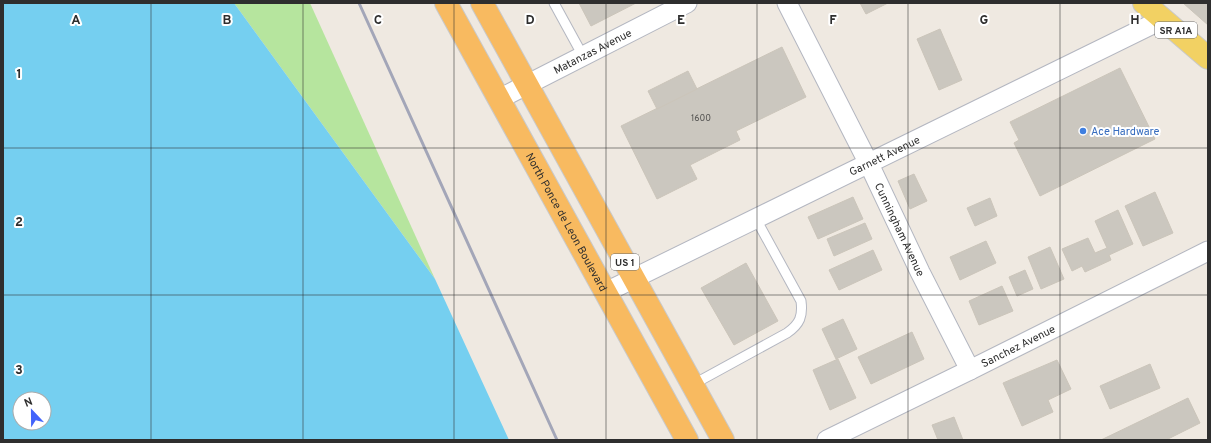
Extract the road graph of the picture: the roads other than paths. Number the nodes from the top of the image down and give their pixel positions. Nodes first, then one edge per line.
1 (446, 3) edge
2 (482, 3) edge
3 (554, 3) edge
4 (687, 3) edge
5 (787, 3) edge
6 (1145, 3) edge
7 (1163, 19) junction
8 (583, 56) junction
9 (1208, 58) edge
10 (528, 84) junction
11 (498, 98) junction
12 (869, 164) junction
13 (756, 219) junction
14 (1208, 250) edge
15 (634, 279) junction
16 (606, 292) junction
17 (970, 370) junction
18 (692, 384) junction
19 (687, 440) edge
20 (723, 440) edge
21 (827, 440) edge

1 - 11 highway, North Ponce de Leon Boulevard / US 1
2 - 10 highway, US 1
3 - 8 lane
4 - 8 street, Matanzas Avenue
5 - 12 street, Cunningham Avenue
6 - 7 main road, SR A1A
7 - 9 main road, SR A1A
7 - 12 street, Garnett Avenue
8 - 10 street, Matanzas Avenue
10 - 11 street, Matanzas Avenue
10 - 15 highway, US 1
11 - 16 highway, North Ponce de Leon Boulevard / US 1
12 - 13 street, Garnett Avenue
12 - 17 street, Cunningham Avenue
13 - 15 street, Garnett Avenue
13 - 18 lane
14 - 17 street, Sanchez Avenue
15 - 16 street, Garnett Avenue
15 - 18 highway, US 1
16 - 19 highway, North Ponce de Leon Boulevard / US 1
17 - 21 street, Sanchez Avenue
18 - 20 highway, US 1

